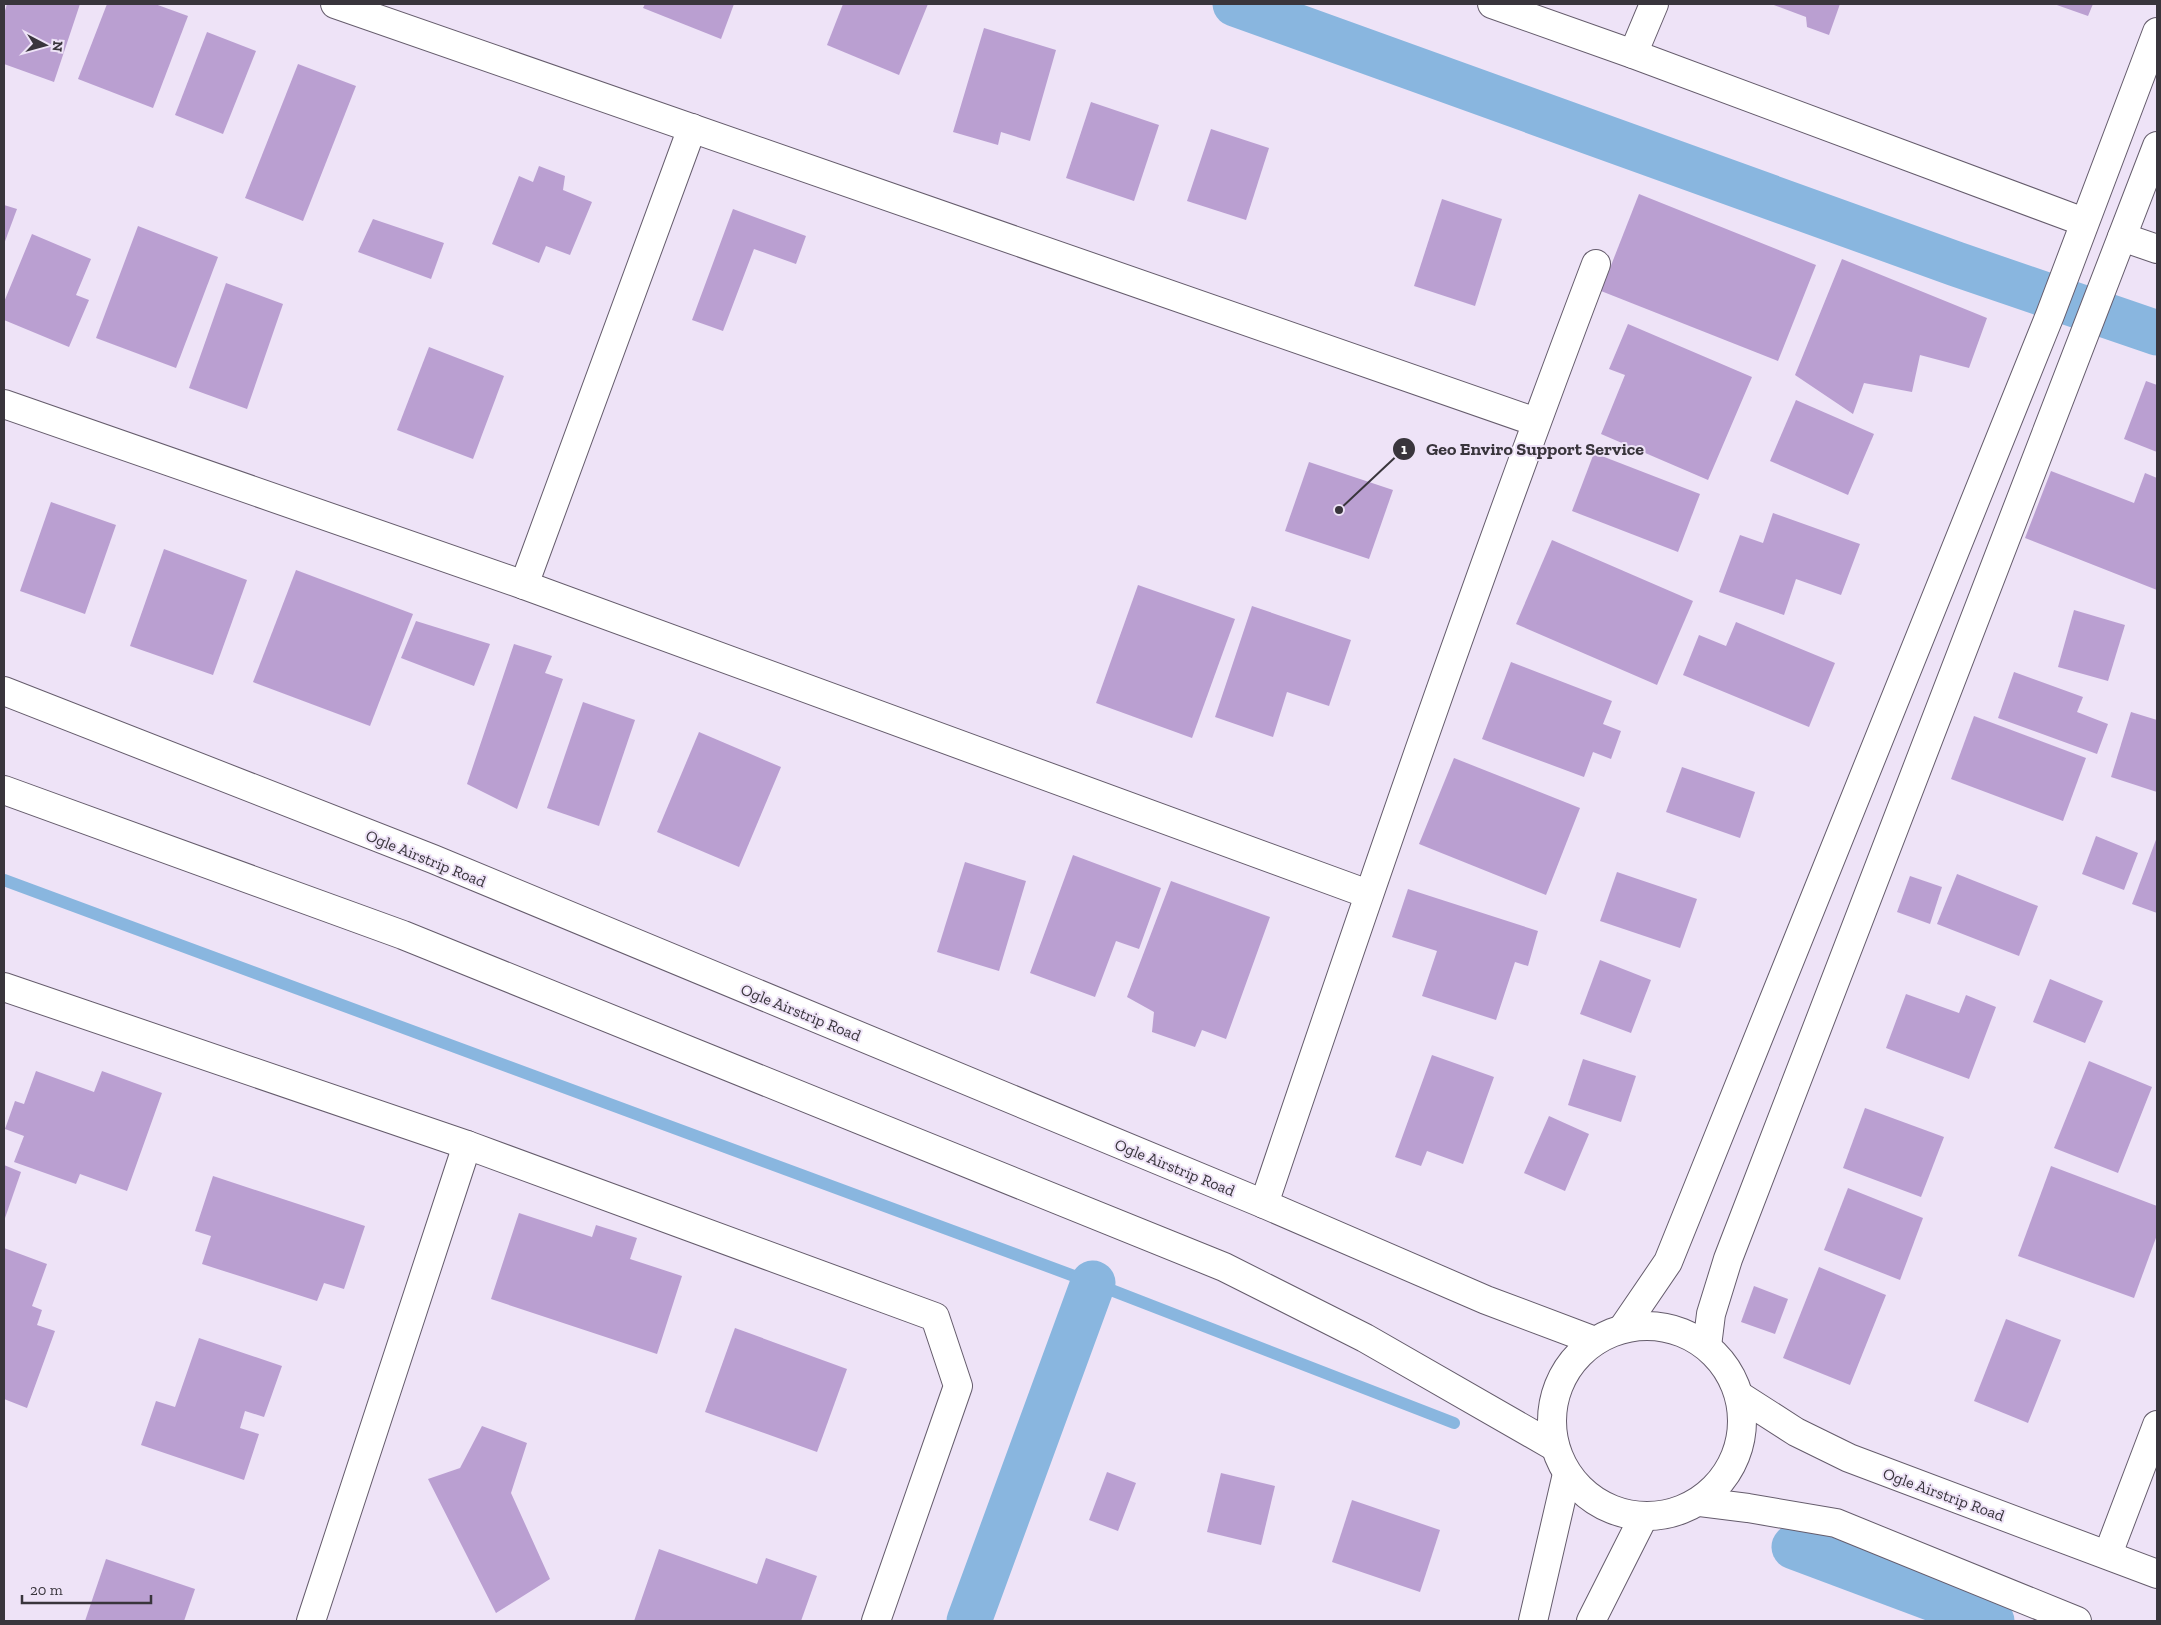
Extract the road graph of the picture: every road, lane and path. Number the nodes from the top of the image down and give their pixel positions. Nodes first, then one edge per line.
1 (336, 4) edge
2 (1492, 4) edge
3 (1654, 4) edge
4 (2157, 32) edge
5 (1634, 54) junction
6 (692, 128) junction
7 (2157, 146) edge
8 (2084, 222) junction
9 (2122, 237) junction
10 (2157, 250) edge
11 (1596, 264) dead end
12 (4, 404) edge
13 (1536, 422) junction
14 (524, 585) junction
15 (4, 691) edge
16 (4, 790) edge
17 (1368, 894) junction
18 (4, 988) edge
19 (467, 1146) junction
20 (1264, 1204) junction
21 (1623, 1328) junction
22 (1595, 1340) junction
23 (1707, 1346) junction
24 (1740, 1396) junction
25 (2157, 1425) edge
26 (1555, 1447) junction
27 (1567, 1474) junction
28 (1700, 1502) junction
29 (1643, 1518) junction
30 (2108, 1554) junction
31 (2157, 1574) edge
32 (311, 1621) edge
33 (876, 1621) edge
34 (1534, 1621) edge
35 (1591, 1621) edge
36 (2077, 1621) edge

1 - 6 street
2 - 5 street
3 - 5 street
4 - 8 street
5 - 8 street
6 - 13 street
6 - 14 street
7 - 9 street
8 - 21 street
9 - 10 street
9 - 23 street
11 - 13 street
12 - 14 street
13 - 17 street
14 - 17 street
15 - 20 street, Ogle Airstrip Road
16 - 26 street
17 - 20 street
18 - 19 street
19 - 32 street
19 - 33 street
20 - 22 street, Ogle Airstrip Road
21 - 22 street
21 - 23 street
22 - 26 street
23 - 24 street
24 - 28 street
24 - 30 street, Ogle Airstrip Road
25 - 30 street
26 - 27 street
27 - 29 street
27 - 34 street
28 - 29 street
28 - 36 street
29 - 35 street
30 - 31 street, Ogle Airstrip Road

